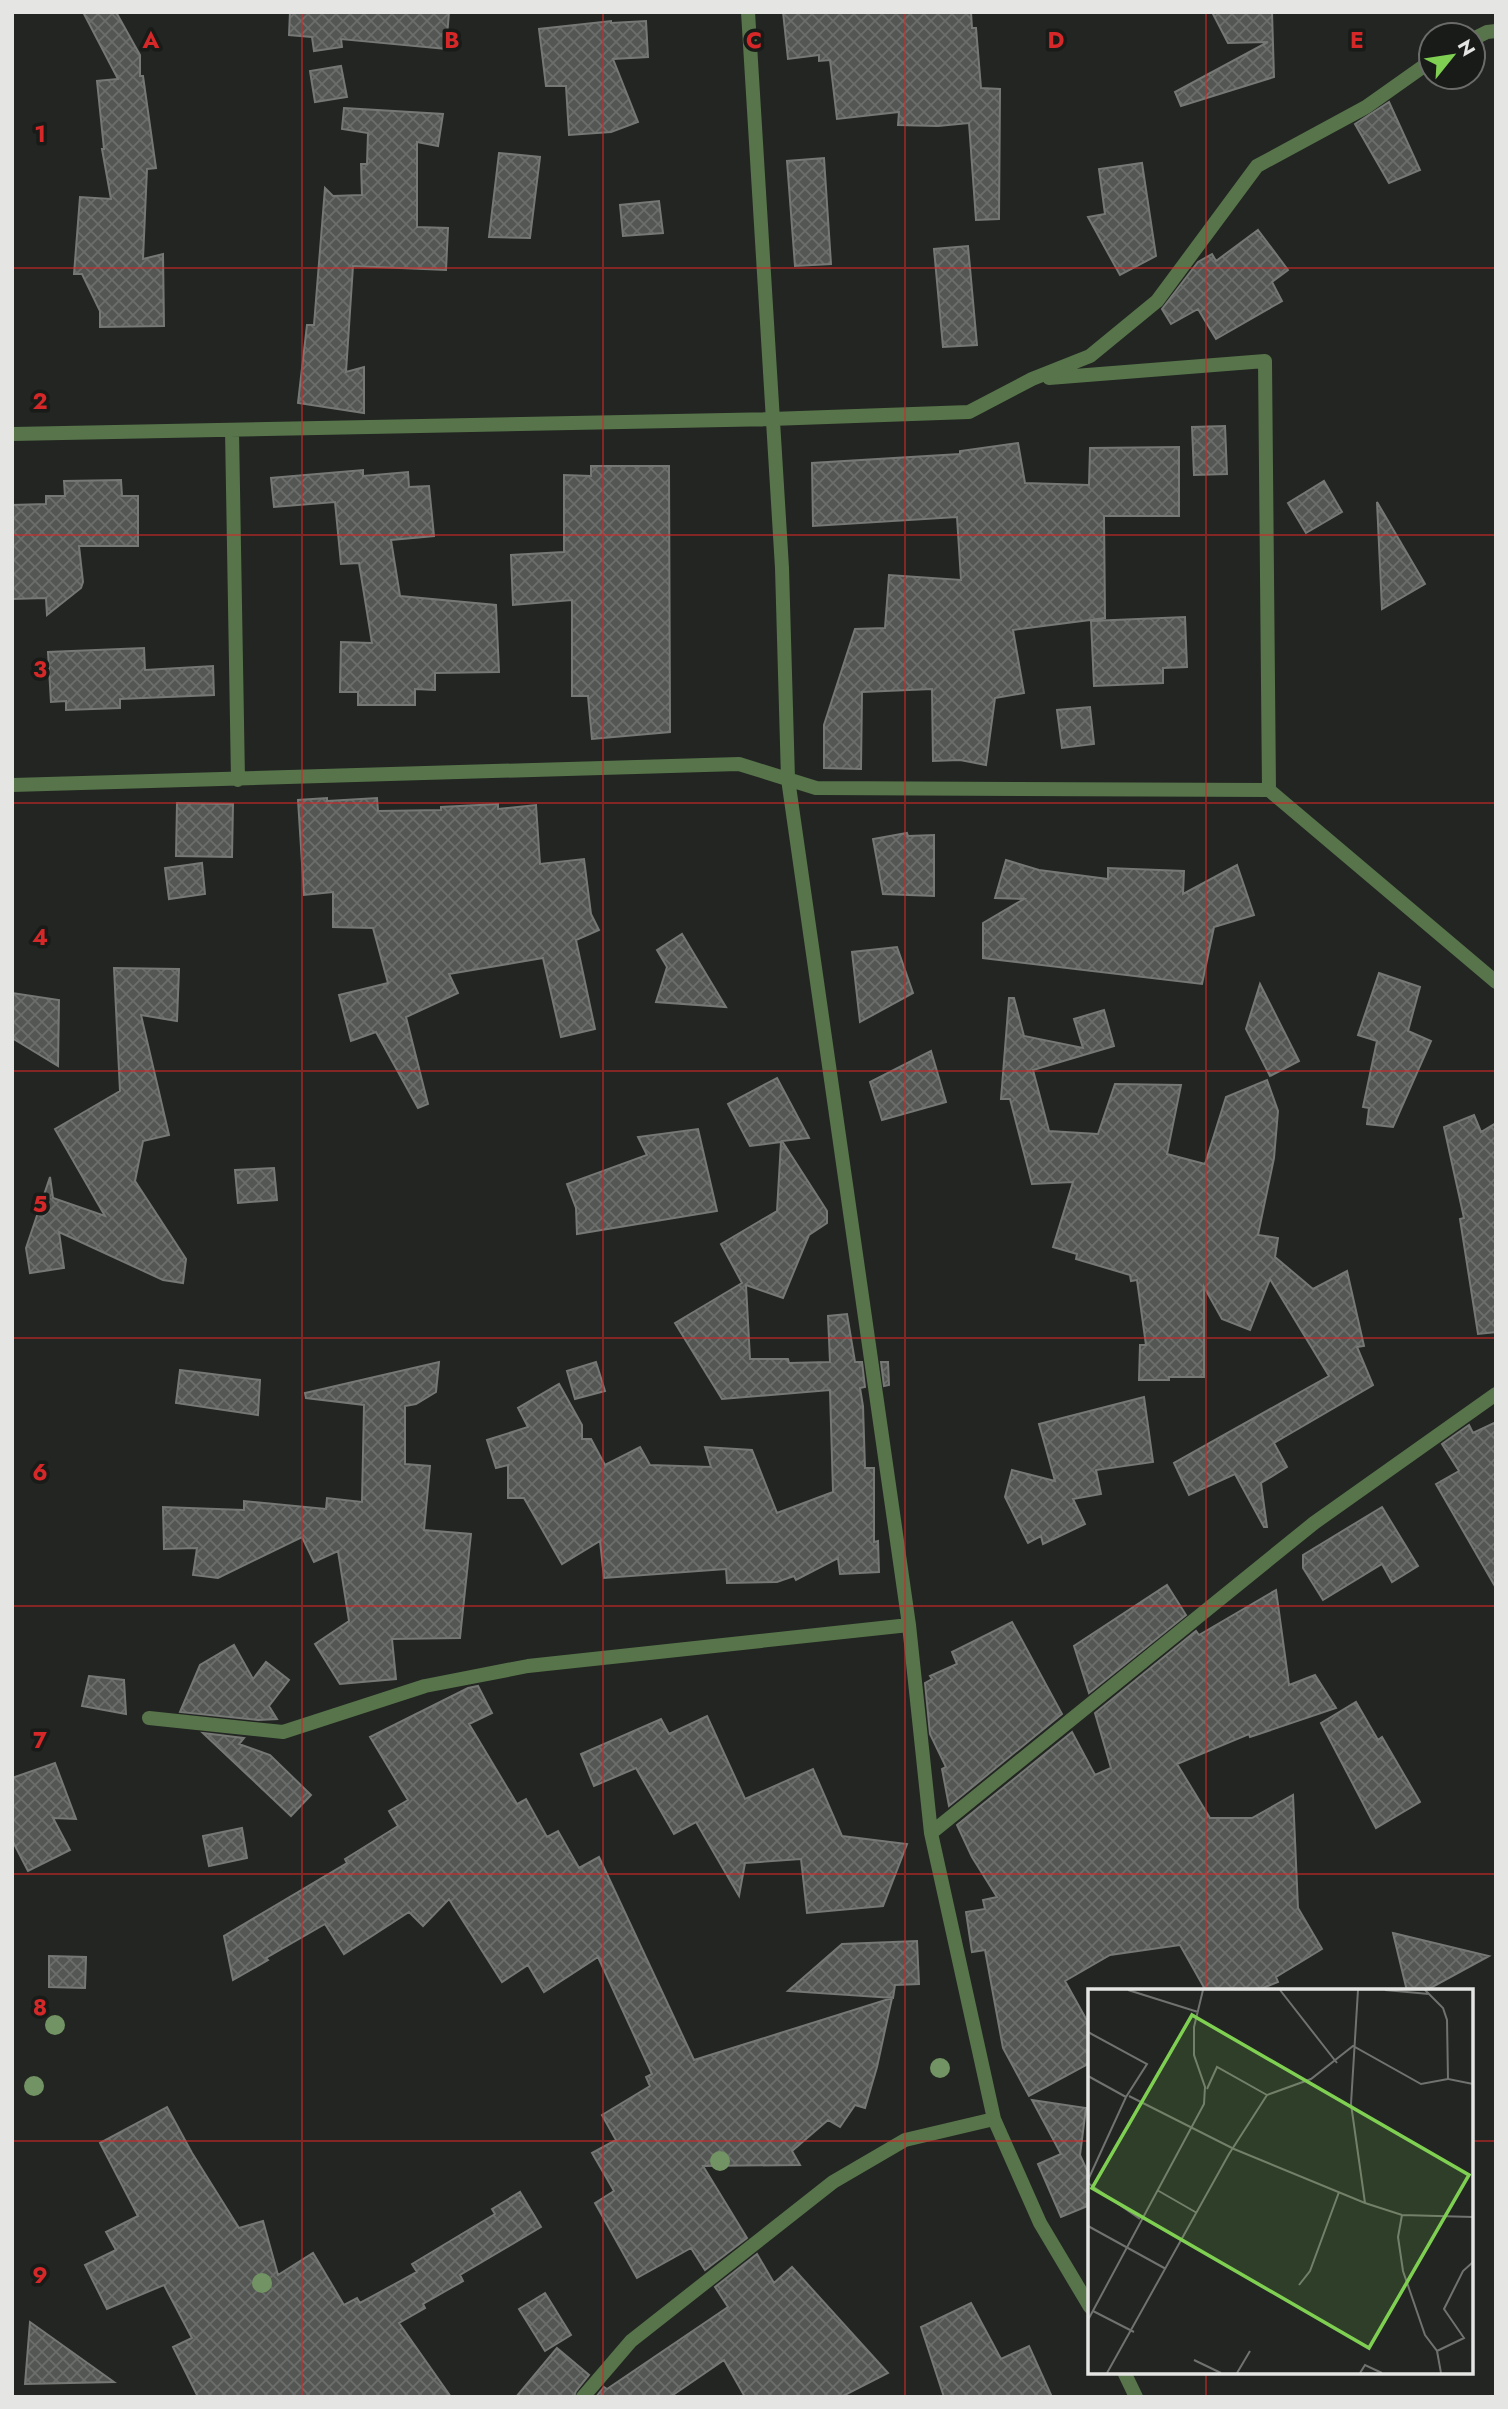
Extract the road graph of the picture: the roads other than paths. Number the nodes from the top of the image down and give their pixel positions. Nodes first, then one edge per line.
1 (748, 12) edge
2 (1417, 71) edge
3 (1032, 379) junction
4 (771, 419) junction
5 (232, 430) junction
6 (12, 434) edge
7 (788, 779) junction
8 (238, 780) junction
9 (12, 785) edge
10 (1269, 790) junction
11 (1496, 982) edge
12 (1496, 1394) edge
13 (909, 1625) junction
14 (149, 1718) dead end
15 (932, 1833) junction
16 (994, 2119) junction
17 (1088, 2304) edge
18 (1125, 2374) edge
19 (583, 2397) edge
20 (1136, 2397) edge

1 - 4 street
2 - 3 street
3 - 4 street
3 - 10 street
4 - 5 street
4 - 7 street
5 - 6 street
5 - 8 street
7 - 8 street
7 - 10 street
7 - 13 street
8 - 9 street
10 - 11 street
12 - 15 street
13 - 14 street
13 - 15 street
15 - 16 street
16 - 17 street
16 - 19 street
18 - 20 street

